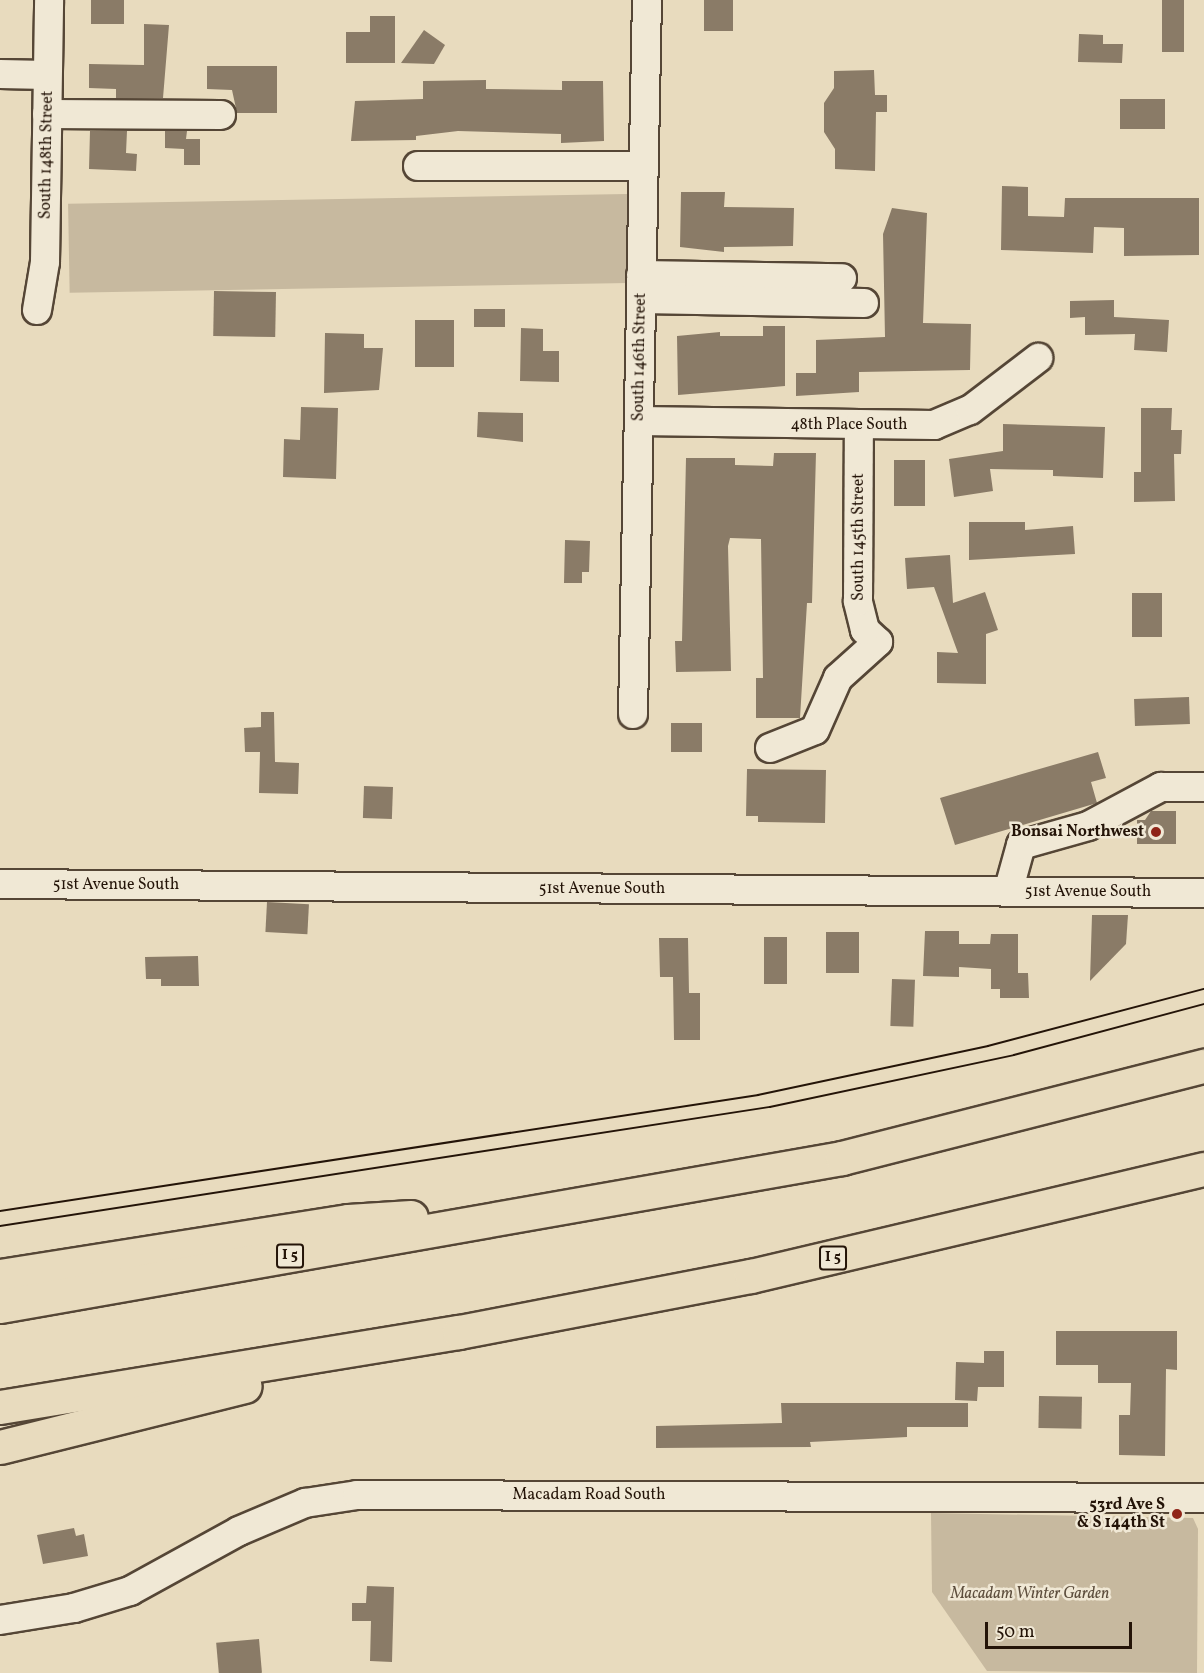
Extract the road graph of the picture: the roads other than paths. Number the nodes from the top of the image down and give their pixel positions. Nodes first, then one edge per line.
1 (49, 0) edge
2 (647, 0) edge
3 (0, 74) edge
4 (47, 75) junction
5 (47, 114) junction
6 (221, 115) dead end
7 (418, 166) dead end
8 (643, 166) junction
9 (842, 278) dead end
10 (641, 287) junction
11 (864, 303) dead end
12 (37, 310) dead end
13 (1038, 358) dead end
14 (639, 421) junction
15 (859, 426) junction
16 (633, 714) dead end
17 (770, 748) dead end
18 (1204, 787) edge
19 (0, 885) edge
20 (1008, 892) junction
21 (1204, 893) edge
22 (1204, 1066) edge
23 (1204, 1169) edge
24 (580, 1206) junction
25 (0, 1276) edge
26 (0, 1306) edge
27 (459, 1332) junction
28 (0, 1407) edge
29 (0, 1447) edge
30 (1204, 1498) edge
31 (0, 1620) edge

1 - 4 street, South 148th Street
2 - 8 street, South 146th Street
3 - 4 street
4 - 5 street, South 148th Street
5 - 6 street
5 - 12 street, South 148th Street
7 - 8 street
8 - 10 street, South 146th Street
9 - 10 street
10 - 11 street
10 - 14 street, South 146th Street
13 - 15 street, 48th Place South
14 - 15 street, 48th Place South
14 - 16 street, South 146th Street
15 - 17 street, South 145th Street
18 - 20 street
19 - 20 street, 51st Avenue South
20 - 21 street, 51st Avenue South
22 - 24 highway, I 5
23 - 27 highway, I 5
24 - 25 highway
24 - 26 highway, I 5
27 - 28 highway, I 5
27 - 29 highway
30 - 31 street, Macadam Road South

